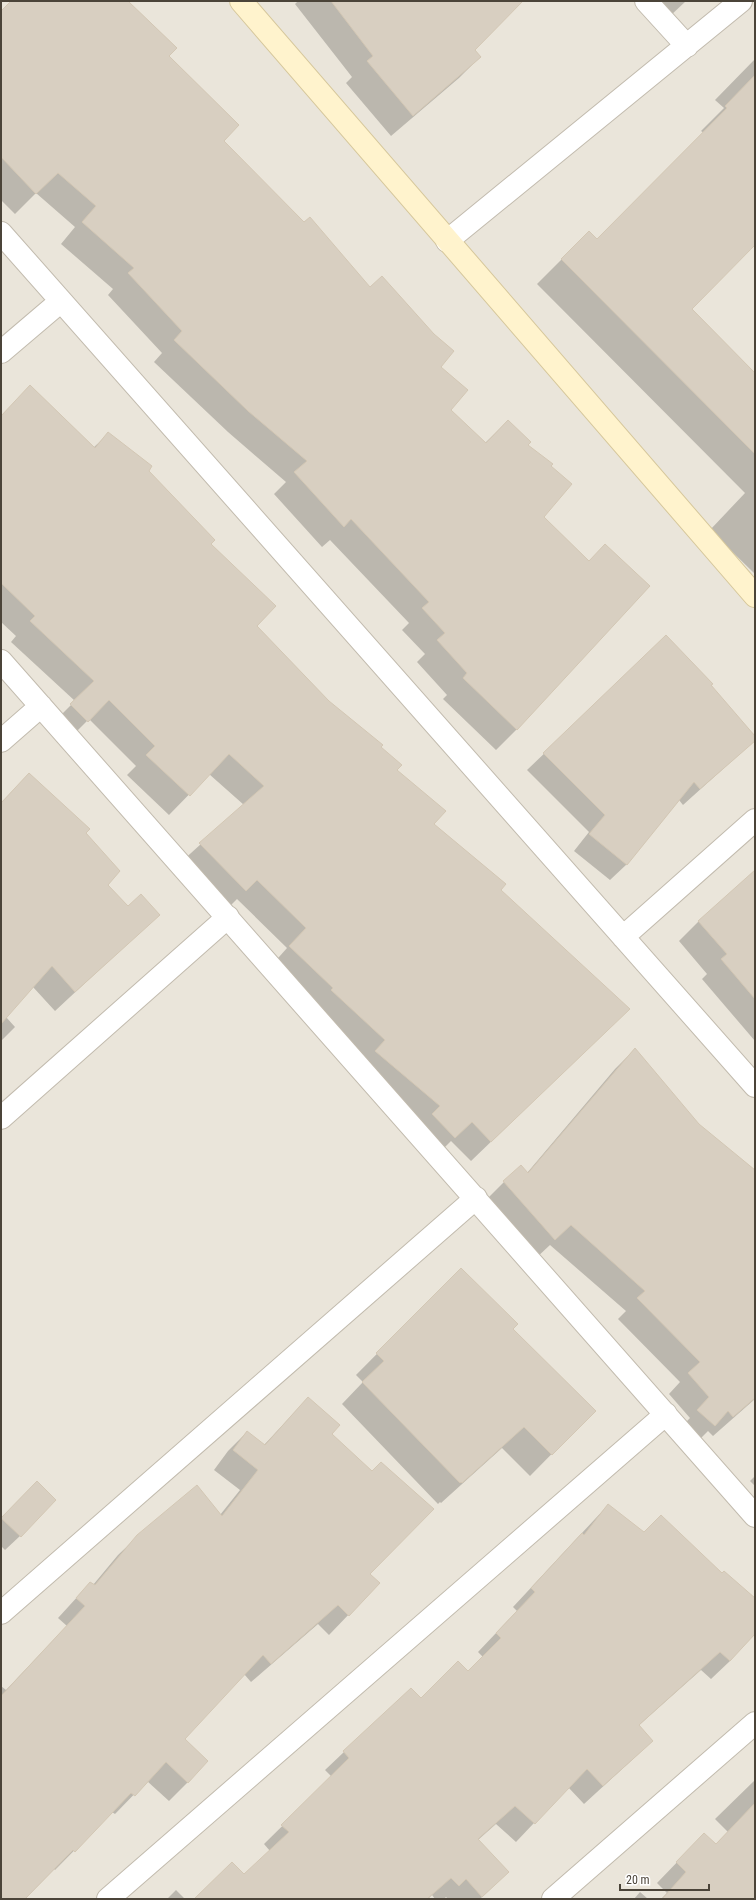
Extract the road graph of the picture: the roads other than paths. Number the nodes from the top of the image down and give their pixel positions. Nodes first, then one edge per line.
1 (241, 1) edge
2 (646, 1) edge
3 (740, 1) edge
4 (687, 46) junction
5 (1, 233) edge
6 (447, 241) junction
7 (61, 301) junction
8 (1, 352) edge
9 (755, 596) edge
10 (1, 661) edge
11 (41, 706) junction
12 (1, 741) edge
13 (755, 820) edge
14 (228, 917) junction
15 (623, 937) junction
16 (755, 1086) edge
17 (1, 1118) edge
18 (476, 1198) junction
19 (666, 1414) junction
20 (755, 1516) edge
21 (1, 1613) edge
22 (755, 1723) edge
23 (108, 1899) edge
24 (553, 1899) edge

1 - 6 street
2 - 4 street
3 - 4 street
4 - 6 street
5 - 7 street
6 - 9 street
7 - 8 street
7 - 15 street
10 - 11 street
11 - 12 street
11 - 14 street
13 - 15 street
14 - 17 street
14 - 18 street
15 - 16 street
18 - 19 street
18 - 21 street
19 - 20 street
19 - 23 street
22 - 24 street

